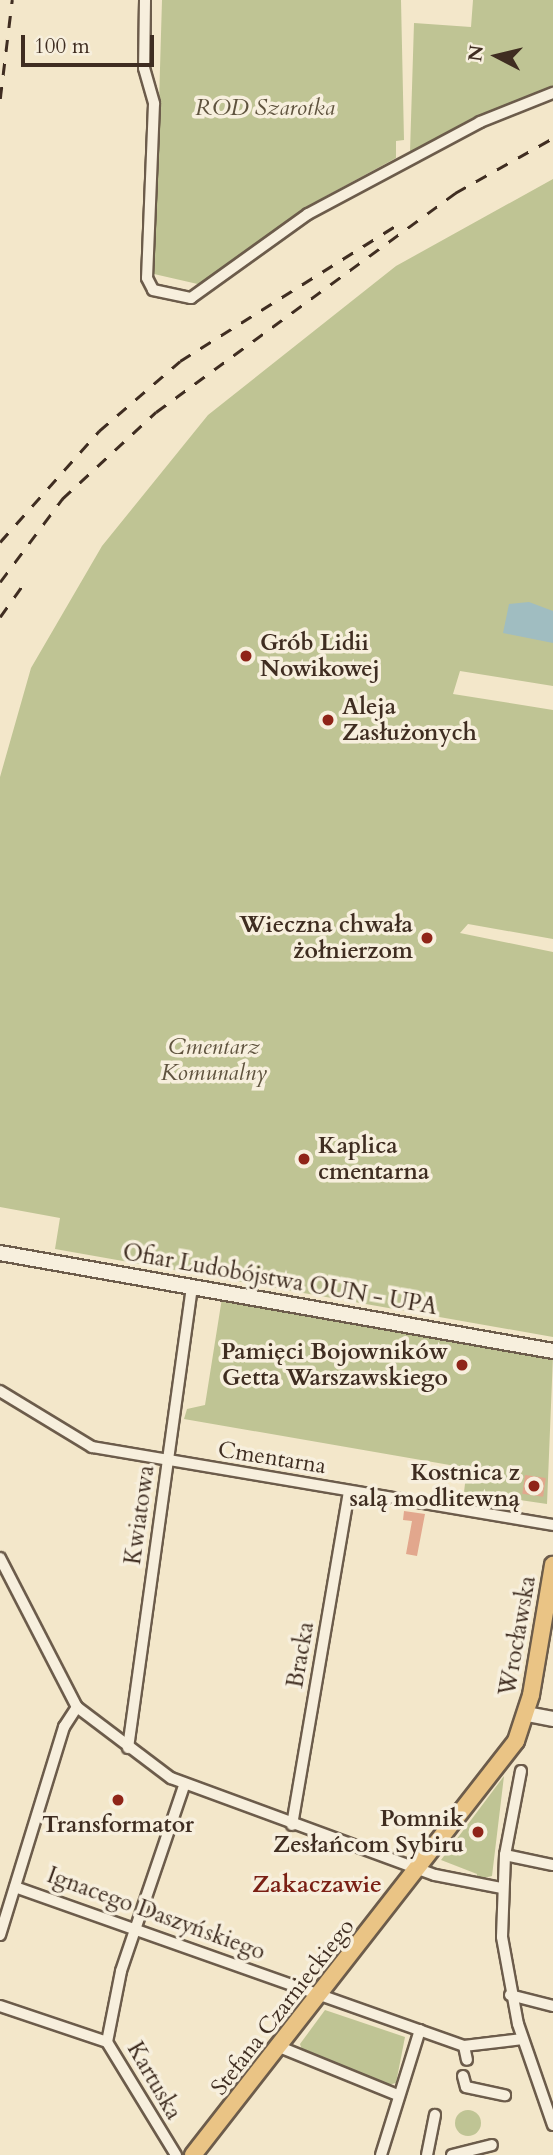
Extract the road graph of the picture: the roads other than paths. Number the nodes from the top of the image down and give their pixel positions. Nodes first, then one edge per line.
1 (145, 0) edge
2 (553, 93) edge
3 (0, 1253) edge
4 (192, 1287) junction
5 (553, 1351) edge
6 (0, 1391) edge
7 (168, 1462) junction
8 (349, 1492) junction
9 (553, 1525) edge
10 (0, 1558) edge
11 (553, 1565) edge
12 (77, 1707) junction
13 (527, 1714) junction
14 (553, 1719) edge
15 (128, 1748) junction
16 (521, 1771) dead end
17 (184, 1786) junction
18 (292, 1825) junction
19 (505, 1855) junction
20 (553, 1865) edge
21 (418, 1869) junction
22 (15, 1887) junction
23 (501, 1888) junction
24 (139, 1927) junction
25 (0, 1935) edge
26 (510, 1995) junction
27 (323, 1997) junction
28 (0, 2006) edge
29 (553, 2006) edge
30 (420, 2030) junction
31 (523, 2039) junction
32 (107, 2042) junction
33 (464, 2046) junction
34 (282, 2048) junction
35 (467, 2060) dead end
36 (463, 2076) dead end
37 (398, 2095) junction
38 (505, 2095) dead end
39 (435, 2115) dead end
40 (553, 2125) edge
41 (492, 2145) dead end
42 (176, 2155) edge
43 (193, 2155) edge
44 (380, 2155) edge
45 (427, 2155) edge
46 (452, 2155) edge

1 - 2 street
3 - 4 street, Ofiar Ludobójstwa OUN - UPA
4 - 5 street, Ofiar Ludobójstwa OUN - UPA
4 - 7 street, Kwiatowa
6 - 7 street, Cmentarna
7 - 8 street, Cmentarna
7 - 15 street, Kwiatowa
8 - 9 street, Cmentarna
8 - 18 street, Bracka
10 - 12 street
11 - 13 main road, Wrocławska
12 - 15 street
12 - 22 street
13 - 14 street
13 - 21 main road, Stefana Czarnieckiego
15 - 17 street
16 - 19 street
17 - 18 street
17 - 24 street, Kartuska
18 - 21 street
19 - 20 street
19 - 23 street
21 - 23 street
21 - 27 main road, Stefana Czarnieckiego
22 - 24 street, Ignacego Daszyńskiego
22 - 25 street
23 - 26 street
24 - 27 street, Ignacego Daszyńskiego
24 - 32 street, Kartuska
26 - 29 street
26 - 31 street
27 - 30 street, Ignacego Daszyńskiego
27 - 34 main road, Stefana Czarnieckiego
28 - 32 street
30 - 33 street, Ignacego Daszyńskiego
30 - 37 street
31 - 33 street, Ignacego Daszyńskiego
31 - 40 street
32 - 42 street, Kartuska
33 - 35 street
34 - 37 street
34 - 43 main road, Stefana Czarnieckiego
36 - 38 street
37 - 44 street
39 - 45 street
41 - 46 street

